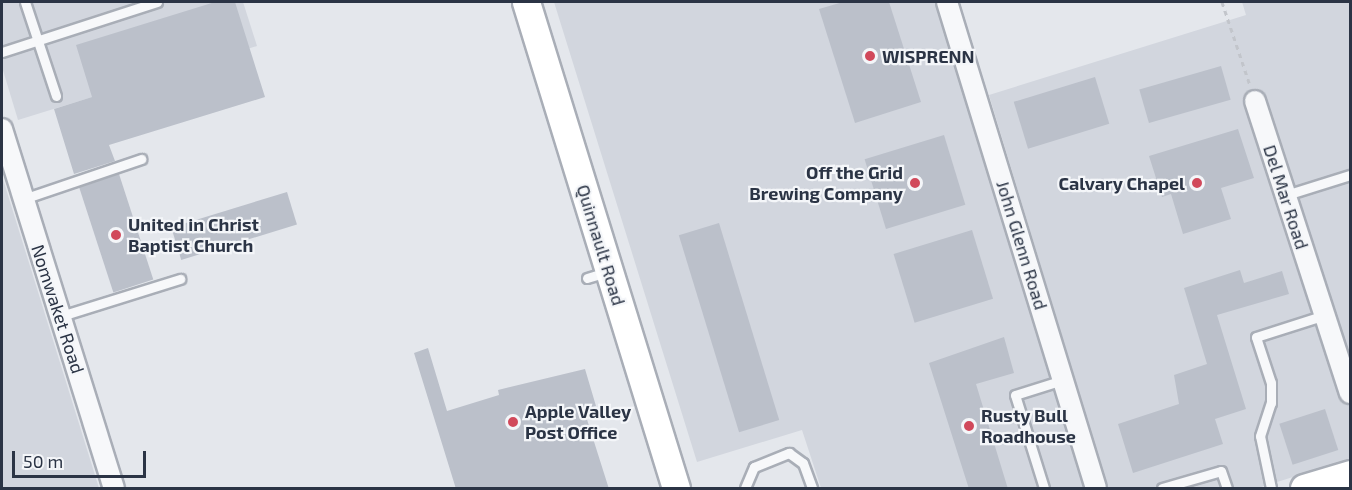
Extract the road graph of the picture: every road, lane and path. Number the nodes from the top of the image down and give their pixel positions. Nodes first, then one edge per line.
1 (25, 2) edge
2 (157, 2) edge
3 (526, 2) edge
4 (947, 2) edge
5 (1222, 2) edge
6 (37, 41) junction
7 (2, 52) edge
8 (56, 96) dead end
9 (1255, 101) joint
10 (2, 129) edge
11 (141, 159) dead end
12 (1350, 175) edge
13 (1286, 195) junction
14 (22, 199) junction
15 (180, 279) dead end
16 (1325, 315) junction
17 (60, 316) junction
18 (1063, 380) junction
19 (1350, 393) edge
20 (1350, 474) edge
21 (745, 488) edge
22 (114, 489) edge
23 (675, 489) edge
24 (812, 489) edge
25 (1044, 489) edge
26 (1096, 489) edge
27 (1162, 489) edge
28 (1227, 489) edge
29 (1271, 489) edge
30 (1304, 489) edge

1 - 6 lane
2 - 6 lane
3 - 23 street, Quinnault Road
4 - 18 street, John Glenn Road
5 - 9 path
6 - 7 lane
6 - 8 lane
9 - 13 street, Del Mar Road
10 - 14 street, Nomwaket Road
11 - 14 lane
12 - 13 lane
13 - 16 street, Del Mar Road
14 - 17 street, Nomwaket Road
15 - 17 lane
16 - 19 street, Del Mar Road
16 - 29 lane
17 - 22 street, Nomwaket Road
18 - 25 lane
18 - 26 street, John Glenn Road
20 - 30 street
21 - 24 lane
27 - 28 lane

